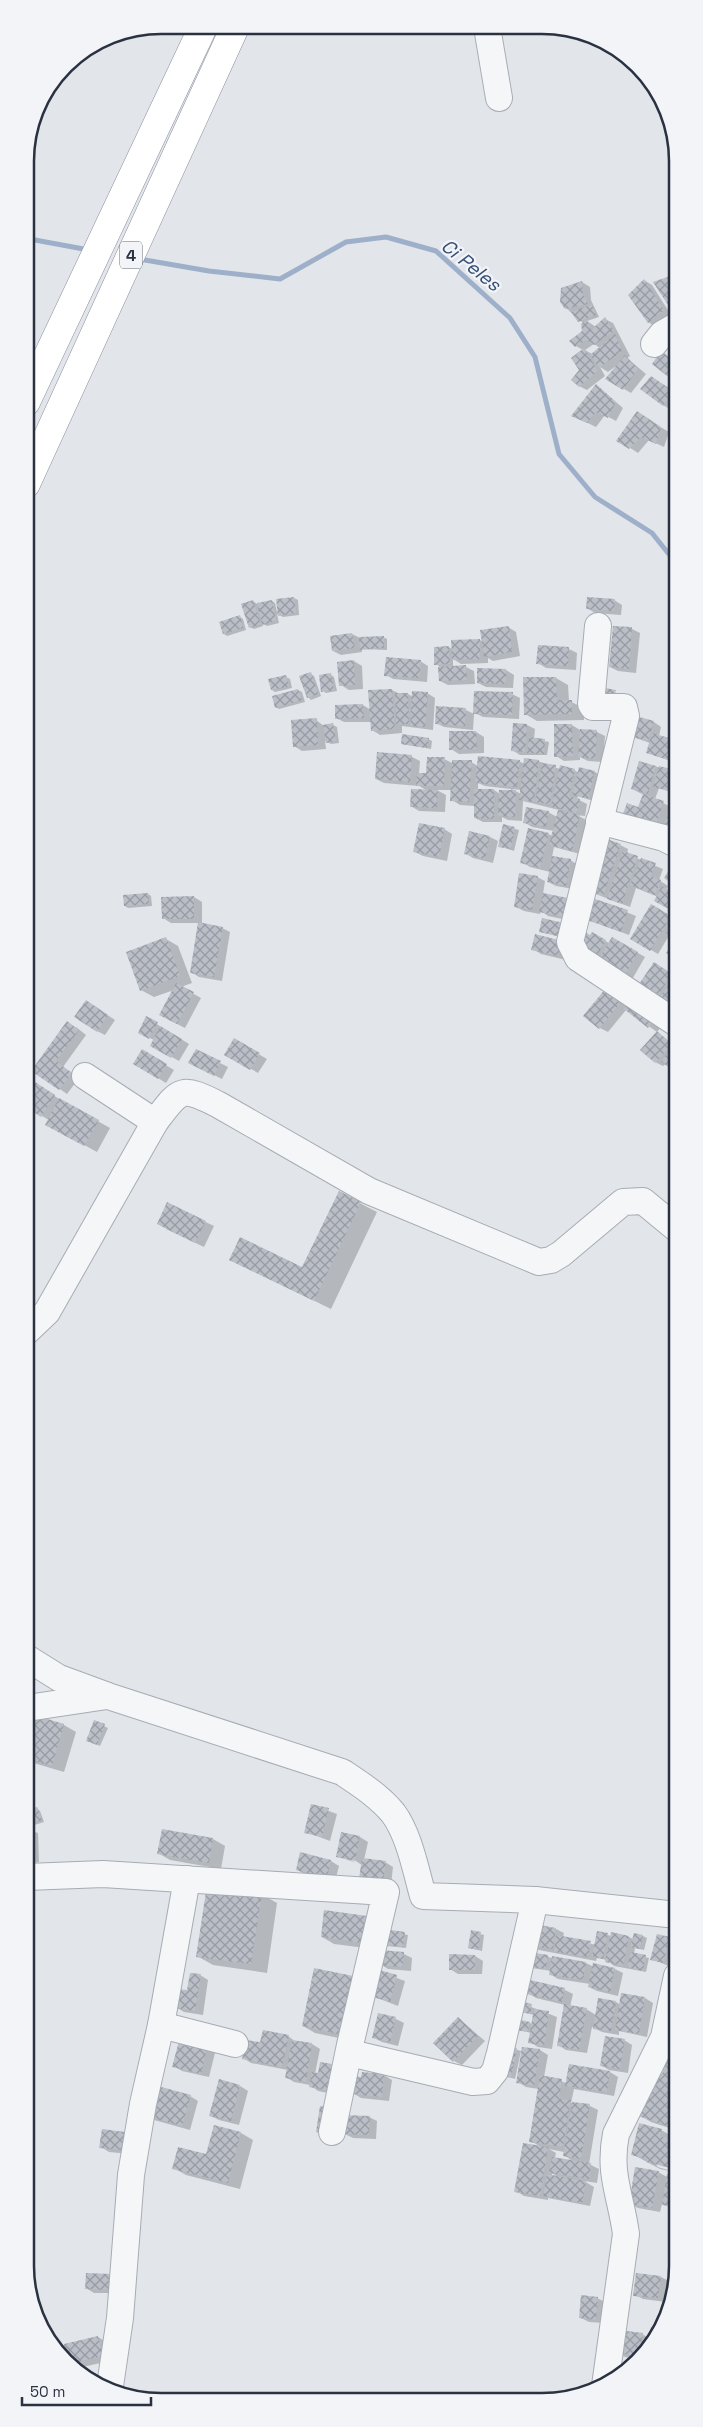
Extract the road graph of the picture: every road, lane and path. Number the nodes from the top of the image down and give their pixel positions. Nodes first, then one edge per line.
1 (200, 34) edge
2 (232, 34) edge
3 (488, 34) edge
4 (499, 98) dead end
5 (669, 330) edge
6 (654, 344) dead end
7 (34, 385) edge
8 (34, 467) edge
9 (598, 626) dead end
10 (599, 821) junction
11 (669, 840) edge
12 (669, 1018) edge
13 (84, 1076) dead end
14 (155, 1122) junction
15 (669, 1223) edge
16 (34, 1324) edge
17 (34, 1662) edge
18 (108, 1696) junction
19 (34, 1707) edge
20 (34, 1877) edge
21 (187, 1879) junction
22 (386, 1892) junction
23 (423, 1896) junction
24 (535, 1900) junction
25 (669, 1915) edge
26 (161, 2025) junction
27 (669, 2042) edge
28 (235, 2044) dead end
29 (350, 2053) junction
30 (332, 2132) dead end
31 (605, 2376) edge
32 (111, 2383) edge

1 - 7 highway, 4
2 - 8 highway, 4
3 - 4 street
5 - 6 street
9 - 10 street
10 - 11 street
10 - 12 street
13 - 14 street
14 - 15 street
14 - 16 street
17 - 18 street
18 - 19 street
18 - 23 street
20 - 21 street
21 - 22 street
21 - 26 street
22 - 23 street
22 - 29 street
23 - 24 street
24 - 25 street
24 - 29 street
26 - 28 street
26 - 32 street
27 - 31 street
29 - 30 street

